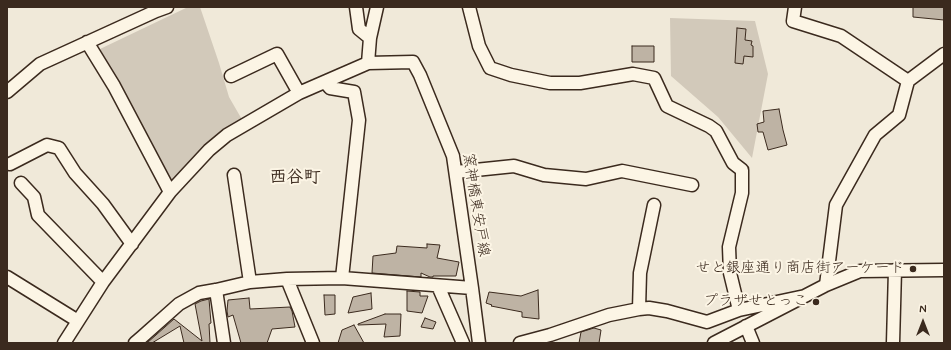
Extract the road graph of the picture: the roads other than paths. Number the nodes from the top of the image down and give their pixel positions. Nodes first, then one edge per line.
1 (167, 7) edge
2 (356, 7) edge
3 (377, 7) edge
4 (469, 7) edge
5 (795, 7) edge
6 (370, 38) junction
7 (87, 42) junction
8 (944, 54) edge
9 (368, 63) junction
10 (230, 76) dead end
11 (908, 81) junction
12 (325, 82) junction
13 (7, 92) edge
14 (299, 93) junction
15 (10, 164) dead end
16 (456, 172) junction
17 (234, 175) dead end
18 (21, 183) dead end
19 (692, 185) dead end
20 (170, 192) junction
21 (654, 205) dead end
22 (132, 244) junction
23 (895, 270) junction
24 (944, 270) edge
25 (7, 277) edge
26 (342, 278) junction
27 (287, 279) junction
28 (103, 282) junction
29 (250, 282) junction
30 (826, 285) junction
31 (438, 286) junction
32 (472, 288) junction
33 (216, 290) junction
34 (805, 296) junction
35 (639, 309) junction
36 (739, 310) junction
37 (78, 321) junction
38 (746, 326) junction
39 (64, 343) edge
40 (135, 343) edge
41 (224, 343) edge
42 (313, 343) edge
43 (463, 343) edge
44 (479, 343) edge
45 (520, 343) edge
46 (714, 343) edge
47 (753, 343) edge
48 (893, 343) edge

1 - 7 street
2 - 6 street
3 - 6 street
4 - 36 street
5 - 11 street
6 - 9 street
7 - 13 street
7 - 20 street
8 - 11 street
9 - 12 street
9 - 16 street, 窯神橋東安戸線
10 - 14 street
11 - 30 street
12 - 14 street
12 - 26 street
14 - 20 street
15 - 22 street
16 - 19 street
16 - 32 street, 窯神橋東安戸線
17 - 29 street
18 - 28 street
20 - 22 street
21 - 35 street
22 - 28 street
23 - 24 street
23 - 30 street
23 - 48 street
25 - 37 street
26 - 27 street
26 - 31 street
27 - 29 street
27 - 42 street
28 - 37 street
29 - 33 street
30 - 34 street
31 - 32 street
31 - 43 street
32 - 44 street, 窯神橋東安戸線
33 - 40 street
33 - 41 street
34 - 36 street
34 - 38 street
35 - 36 street
35 - 45 street
37 - 39 street
38 - 46 street
38 - 47 street

